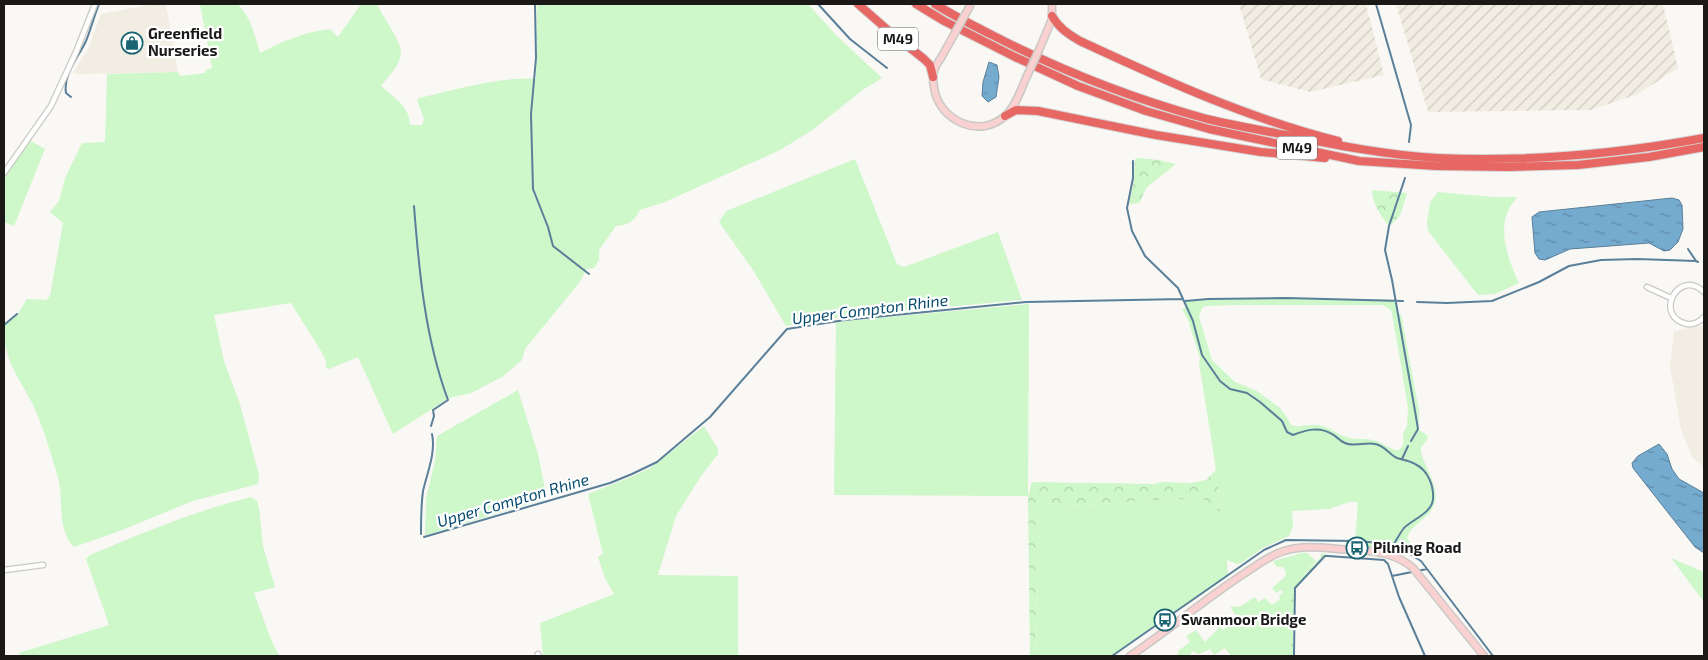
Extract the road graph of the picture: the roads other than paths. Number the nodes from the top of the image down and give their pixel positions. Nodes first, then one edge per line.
1 (95, 4) edge
2 (858, 4) edge
3 (916, 4) edge
4 (934, 4) edge
5 (971, 4) edge
6 (1052, 4) edge
7 (1052, 16) junction
8 (933, 77) junction
9 (1005, 116) junction
10 (1704, 138) edge
11 (1704, 148) edge
12 (1390, 154) junction
13 (1359, 161) junction
14 (4, 173) edge
15 (1647, 287) dead end
16 (1704, 292) edge
17 (1671, 298) junction
18 (1704, 317) edge
19 (43, 565) dead end
20 (4, 570) edge
21 (1130, 656) edge
22 (1484, 656) edge

1 - 14 street
2 - 8 highway, M49
3 - 13 highway, M49
4 - 12 highway, M49
5 - 8 main road, bridge
6 - 7 main road
7 - 9 main road, bridge
7 - 12 highway, M49
8 - 9 main road
9 - 13 highway, M49
10 - 12 highway, M49
11 - 13 highway, M49
15 - 17 street
16 - 17 street
17 - 18 street
19 - 20 street
21 - 22 main road

